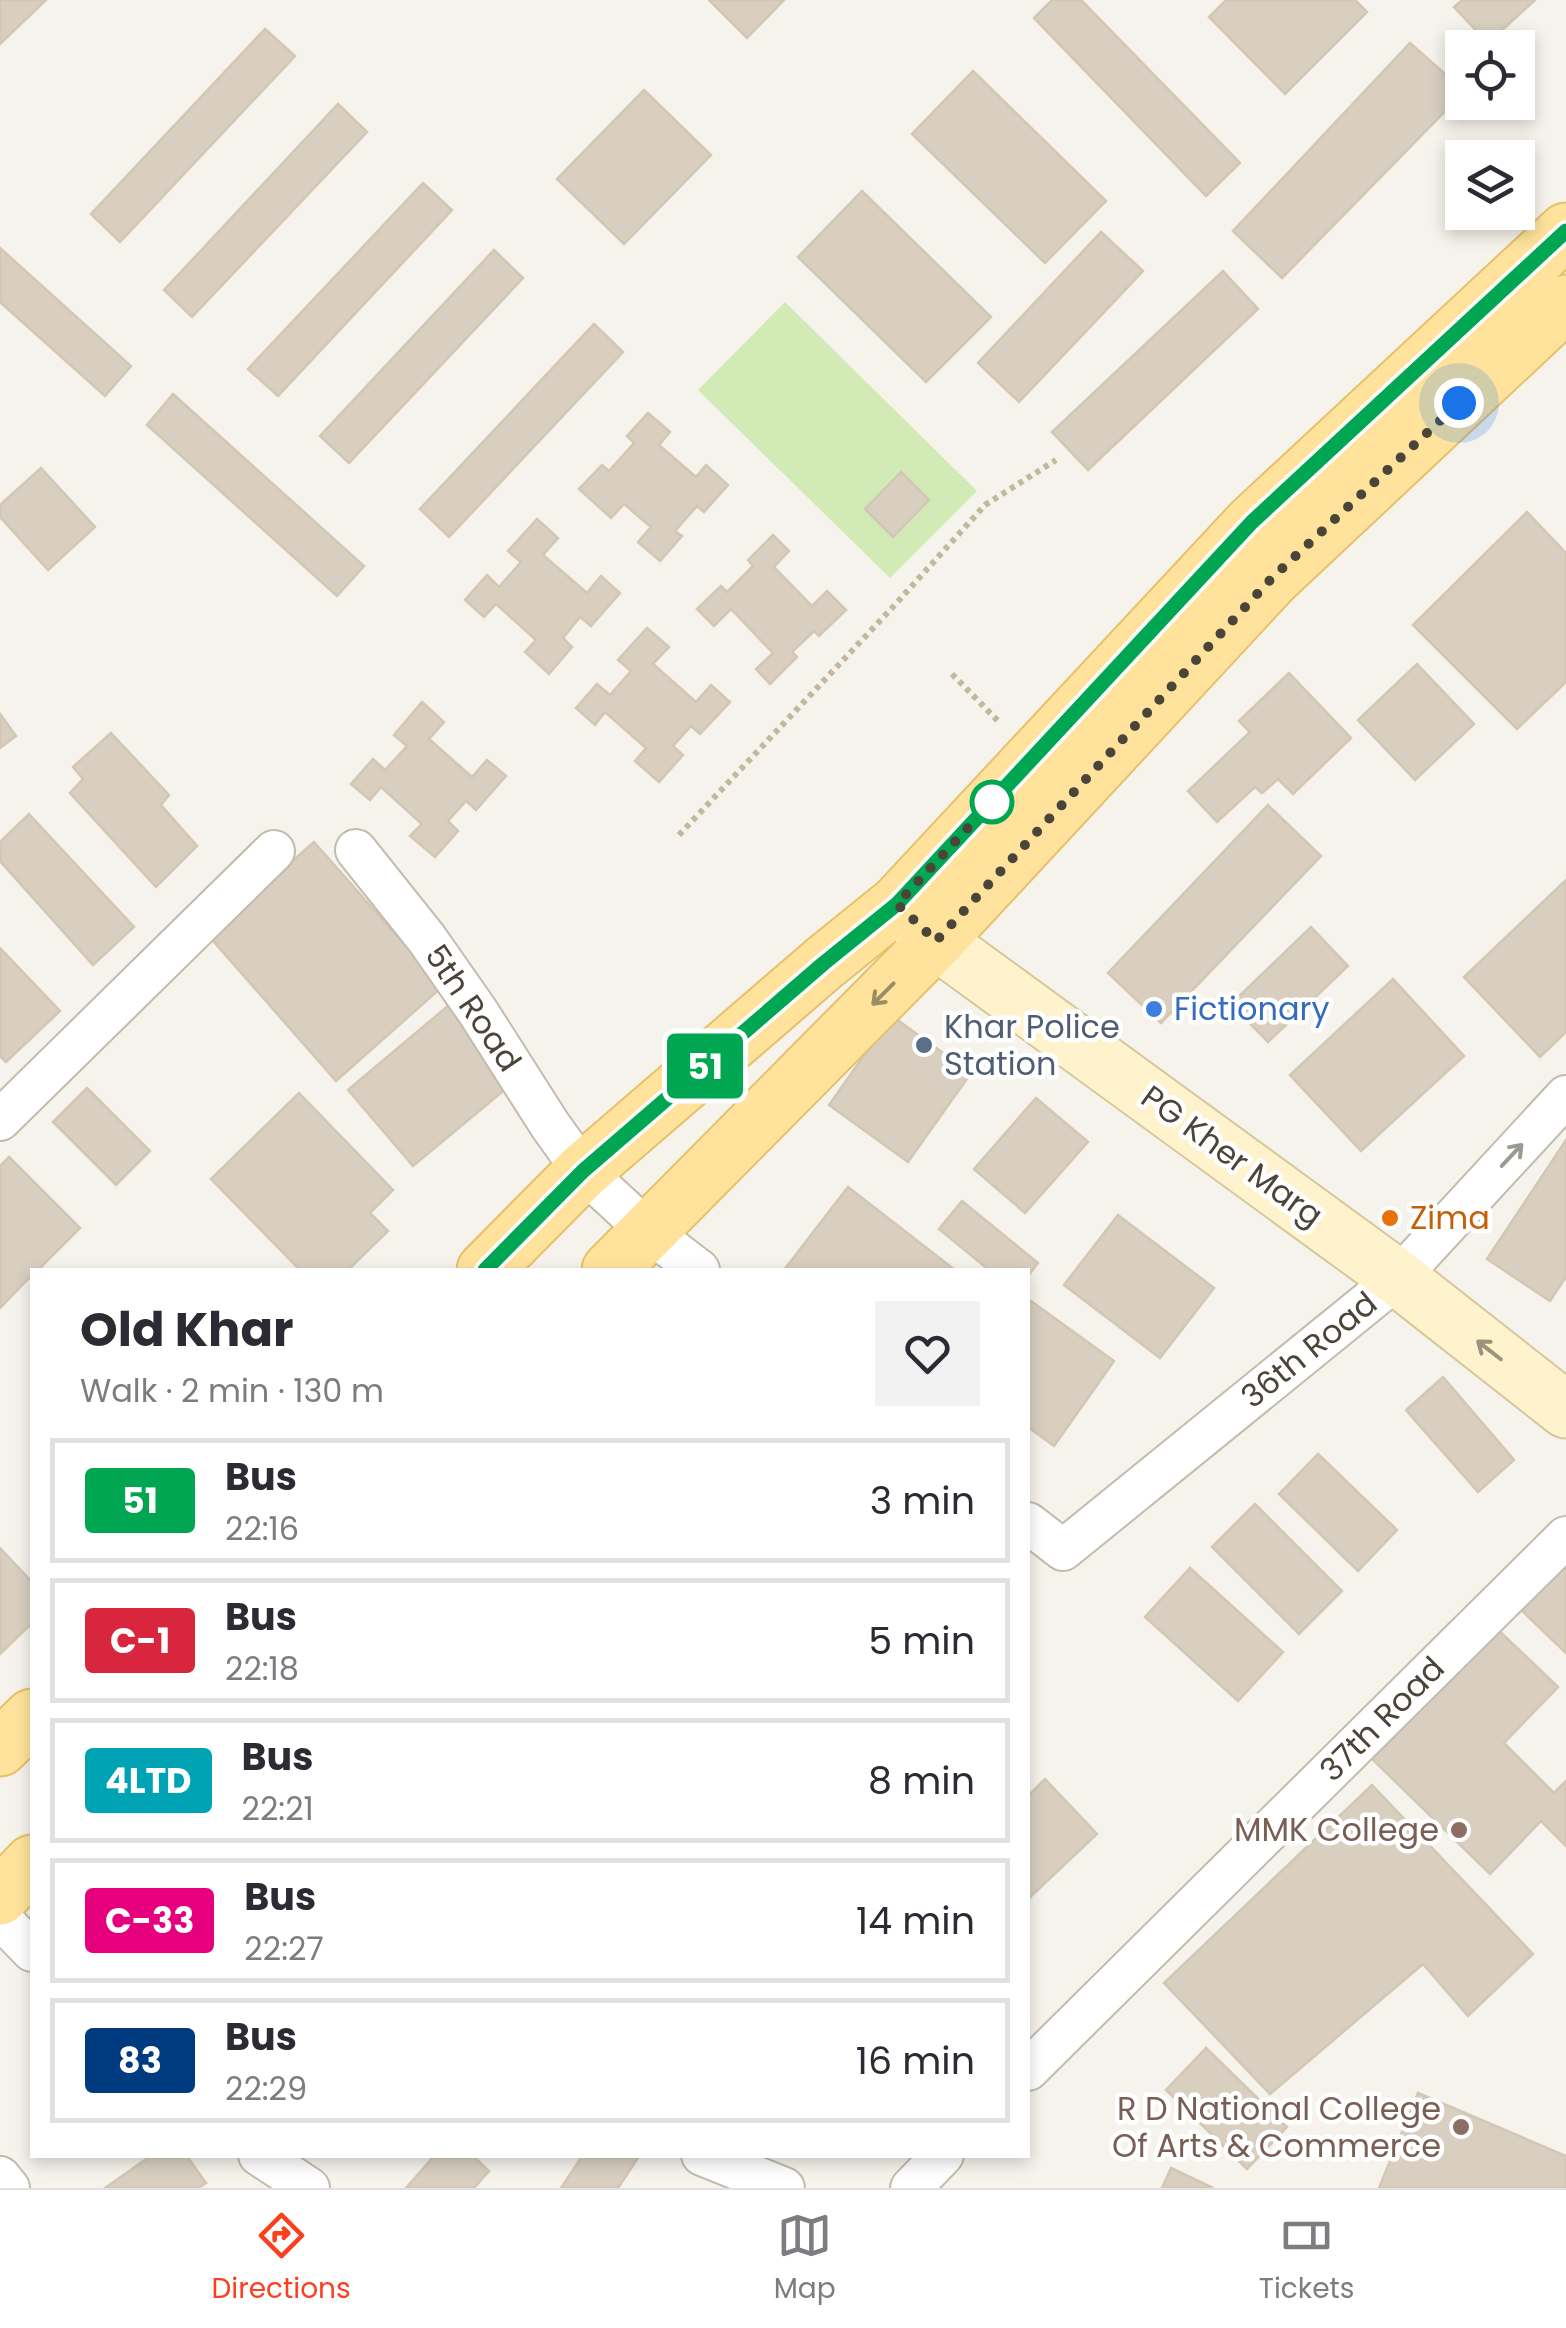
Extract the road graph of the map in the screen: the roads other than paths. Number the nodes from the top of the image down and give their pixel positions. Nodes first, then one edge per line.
1 (1566, 231) edge
2 (1566, 303) edge
3 (356, 850) dead end
4 (274, 851) dead end
5 (897, 904) junction
6 (936, 941) junction
7 (1566, 1096) edge
8 (0, 1120) edge
9 (583, 1171) junction
10 (648, 1231) junction
11 (487, 1268) edge
12 (612, 1268) edge
13 (696, 1268) edge
14 (1398, 1278) junction
15 (1566, 1410) edge
16 (1030, 1525) edge
17 (1566, 1537) edge
18 (30, 1719) edge
19 (0, 1748) edge
20 (30, 1865) edge
21 (0, 1897) edge
22 (0, 1918) edge
23 (30, 1949) edge
24 (1030, 2068) edge
25 (264, 2158) edge
26 (709, 2158) edge
27 (940, 2158) edge
28 (0, 2177) edge
29 (9, 2188) edge
30 (309, 2188) edge
31 (784, 2188) edge
32 (911, 2188) edge

1 - 5 main road
2 - 6 main road
3 - 9 street, 5th Road
4 - 8 street
5 - 6 street, PG Kher Marg
5 - 9 main road
6 -> 10 main road
6 - 14 street, PG Kher Marg
14 -> 7 street, 36th Road
9 - 10 street, 5th Road
9 - 11 main road
10 - 12 main road
10 - 13 street
15 -> 14 street, PG Kher Marg
14 - 16 street, 36th Road
17 - 24 street, 37th Road
18 - 19 main road
20 - 21 main road
22 - 23 street
25 - 30 street
26 - 31 street
27 - 32 street
28 - 29 street

